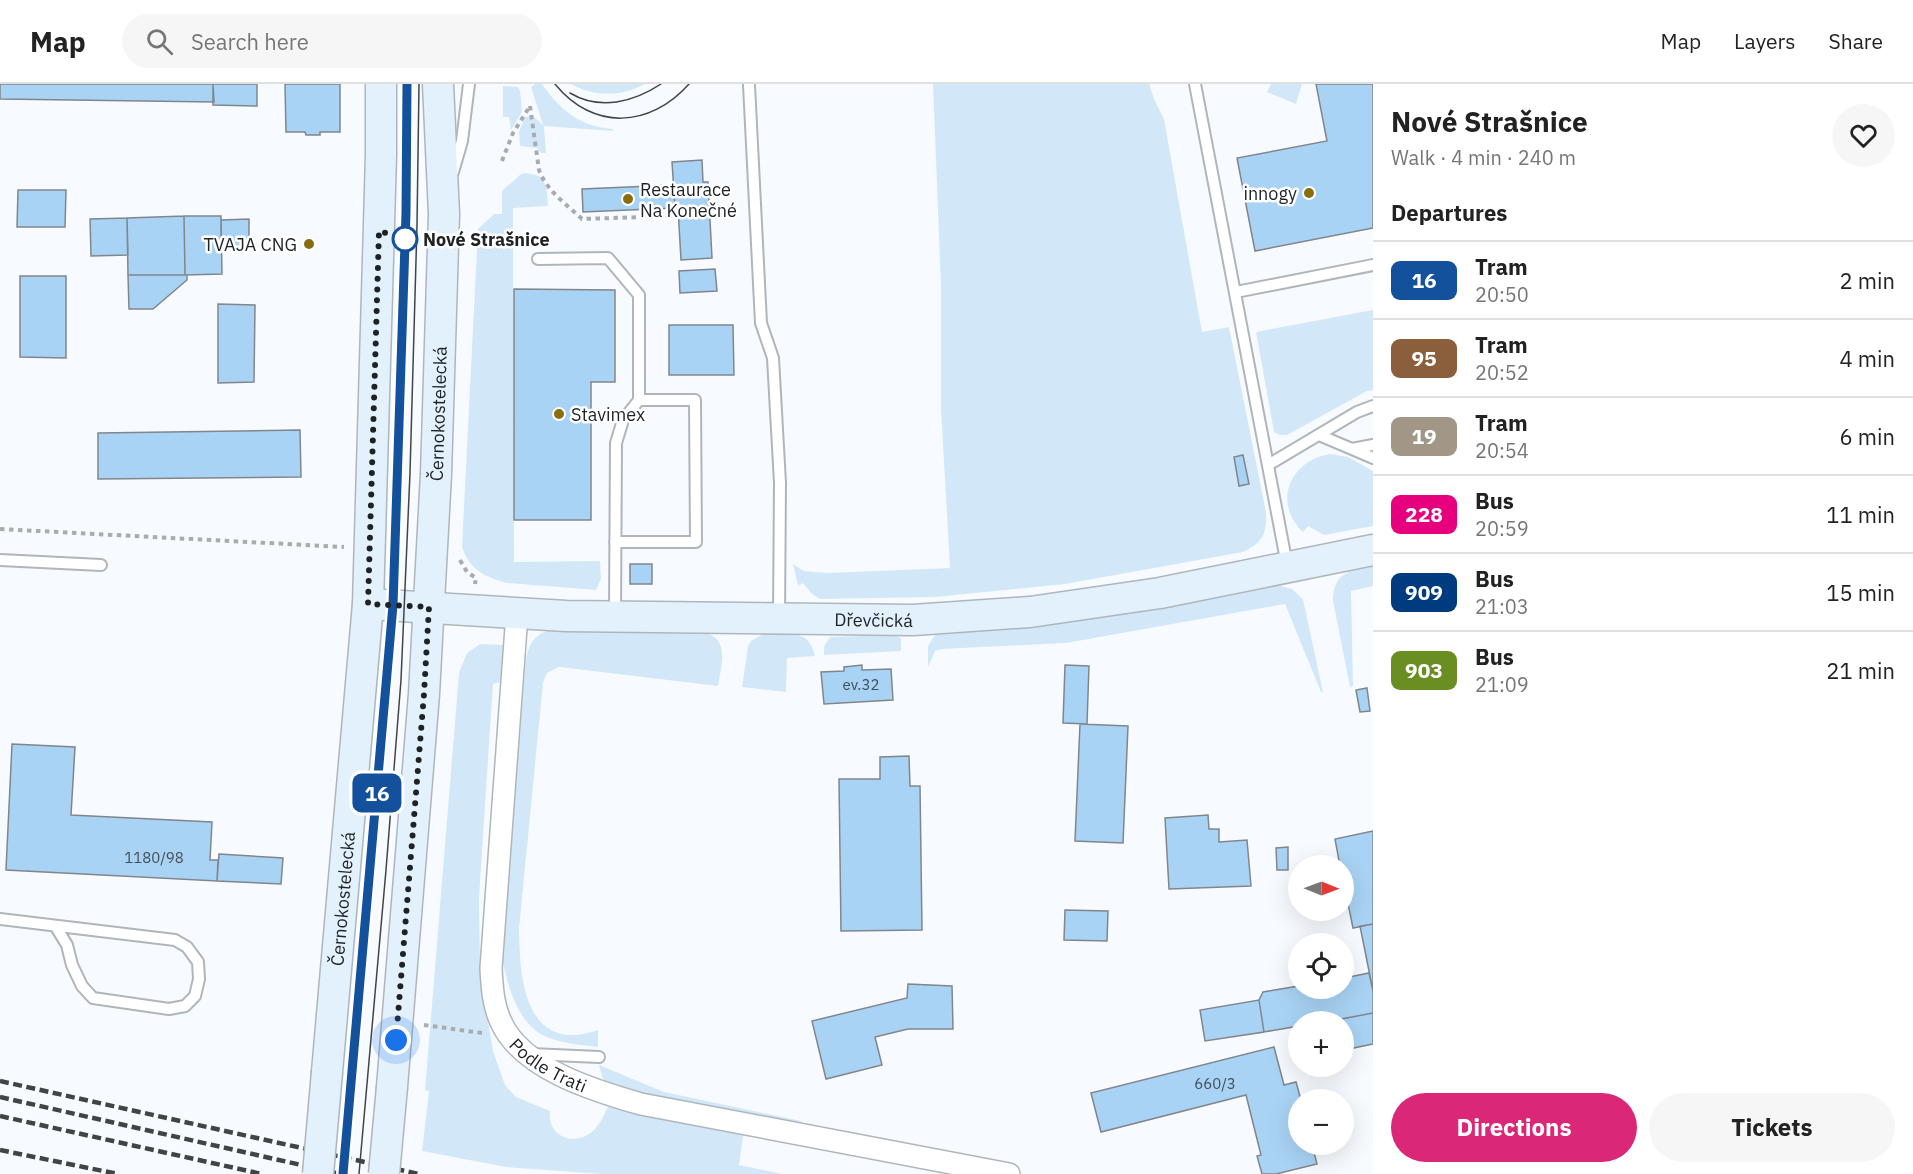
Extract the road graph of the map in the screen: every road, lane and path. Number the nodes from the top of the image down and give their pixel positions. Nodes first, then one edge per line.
1 (381, 84) edge
2 (438, 84) edge
3 (469, 84) edge
4 (1195, 84) edge
5 (749, 85) edge
6 (502, 161) dead end
7 (444, 204) junction
8 (645, 217) dead end
9 (538, 259) dead end
10 (1373, 265) edge
11 (1236, 292) junction
12 (639, 400) junction
13 (1373, 406) edge
14 (1319, 435) junction
15 (1373, 445) edge
16 (1352, 449) junction
17 (1373, 458) edge
18 (1268, 465) junction
19 (0, 529) edge
20 (615, 542) junction
21 (346, 547) dead end
22 (1373, 550) edge
23 (0, 560) edge
24 (101, 565) dead end
25 (1288, 568) junction
26 (368, 604) junction
27 (429, 607) junction
28 (517, 614) junction
29 (615, 617) junction
30 (779, 620) junction
31 (0, 920) edge
32 (56, 927) junction
33 (420, 1025) dead end
34 (509, 1037) junction
35 (525, 1054) junction
36 (599, 1057) dead end
37 (318, 1174) edge
38 (384, 1174) edge
39 (1010, 1174) edge

1 - 26 main road, Černokostelecká
2 - 7 main road, Černokostelecká
3 - 7 lane
4 - 11 lane
5 - 30 lane
6 - 8 path
7 - 27 main road, Černokostelecká
9 - 12 lane
10 - 11 lane
11 - 18 lane
12 - 20 lane
12 - 20 lane
13 - 14 lane
14 - 16 lane
14 - 18 lane
15 - 16 lane
16 - 17 lane
18 - 25 lane
19 - 21 path
20 - 29 lane
22 - 25 main road, Dřevčická
23 - 24 lane
25 - 30 main road, Dřevčická
26 - 27 main road, Dřevčická
26 - 37 main road, Černokostelecká, bridge
27 - 28 main road, Dřevčická
27 - 38 main road, Černokostelecká, bridge
28 - 29 main road, Dřevčická
28 - 34 street, Podle Trati
29 - 30 main road, Dřevčická
31 - 32 lane
32 - 32 lane
33 - 34 path
34 - 35 street, Podle Trati
35 - 36 lane
35 - 39 street, Podle Trati

